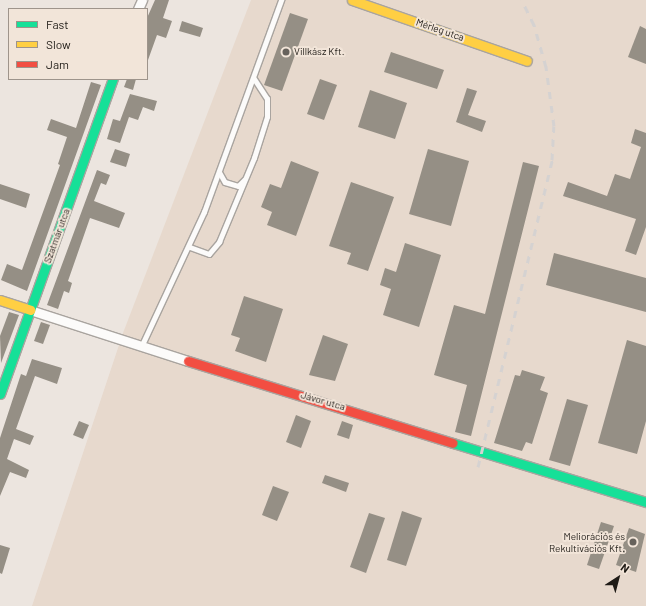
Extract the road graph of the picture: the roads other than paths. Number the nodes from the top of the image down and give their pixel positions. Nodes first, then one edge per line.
1 (281, 0) edge
2 (352, 0) edge
3 (527, 61) dead end
4 (254, 79) junction
5 (113, 80) edge
6 (220, 173) junction
7 (245, 179) junction
8 (190, 247) junction
9 (0, 300) edge
10 (30, 310) junction
11 (141, 347) junction
12 (0, 394) edge
13 (646, 502) edge

1 - 4 lane
2 - 3 street, Mérleg utca
4 - 6 lane
4 - 7 lane
5 - 10 street, Szatmár utca
6 - 7 lane
6 - 8 lane
7 - 8 lane
8 - 11 lane
9 - 10 street, Jávor utca
10 - 11 street, Jávor utca
10 - 12 street, Szatmár utca
11 - 13 street, Jávor utca

